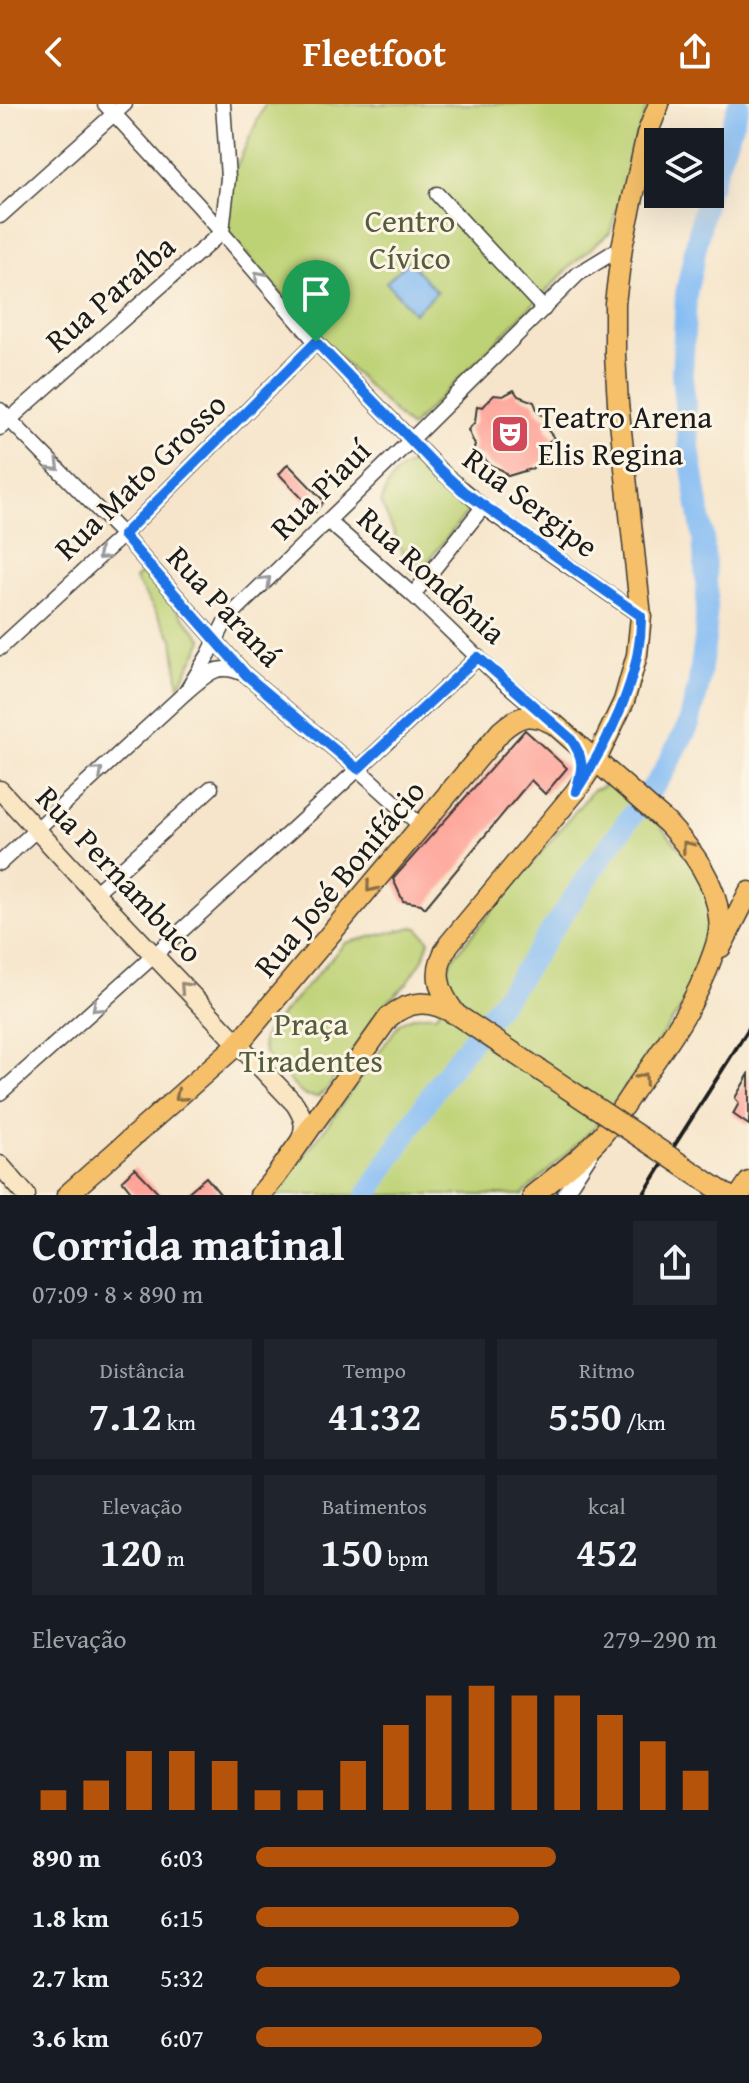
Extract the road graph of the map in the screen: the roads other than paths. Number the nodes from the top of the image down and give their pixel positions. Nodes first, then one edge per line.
1 (223, 104) edge
2 (659, 104) edge
3 (115, 107) edge
4 (228, 178) junction
5 (437, 194) dead end
6 (199, 206) junction
7 (0, 216) edge
8 (222, 232) junction
9 (622, 247) junction
10 (544, 309) junction
11 (316, 342) junction
12 (3, 419) edge
13 (411, 440) junction
14 (483, 507) junction
15 (328, 521) junction
16 (123, 535) junction
17 (413, 595) junction
18 (641, 616) junction
19 (215, 639) junction
20 (0, 648) edge
21 (478, 657) junction
22 (495, 674) junction
23 (246, 675) junction
24 (186, 692) junction
25 (554, 724) junction
26 (613, 726) junction
27 (501, 731) junction
28 (571, 739) junction
29 (596, 760) junction
30 (358, 769) junction
31 (211, 788) dead end
32 (0, 790) edge
33 (576, 791) junction
34 (422, 827) junction
35 (36, 829) junction
36 (0, 863) edge
37 (749, 892) edge
38 (95, 893) junction
39 (155, 956) junction
40 (706, 975) junction
41 (456, 1014) junction
42 (238, 1044) junction
43 (0, 1093) edge
44 (330, 1100) junction
45 (295, 1104) junction
46 (603, 1133) junction
47 (298, 1146) junction
48 (0, 1165) edge
49 (749, 1182) edge
50 (26, 1195) edge
51 (67, 1195) edge
52 (260, 1195) edge
53 (533, 1195) edge
54 (564, 1195) edge
55 (727, 1195) edge
56 (740, 1195) edge

1 - 4 street
2 - 9 main road
3 - 6 street, Rua Sergipe
3 - 7 street
4 - 6 street
4 - 8 street
5 - 10 street
6 - 8 street, Rua Sergipe
11 -> 8 street, Rua Sergipe
8 - 12 street, Rua Paraíba
9 - 10 street, Rua Piauí
9 - 18 main road
10 - 13 street, Rua Piauí
11 - 13 street, Rua Sergipe
11 - 16 street, Rua Mato Grosso
12 -> 16 street, Rua Paraná
13 - 14 street, Rua Sergipe
13 - 15 street, Rua Piauí
14 - 17 street
14 - 18 street, Rua Sergipe
15 - 17 street, Rua Rondônia
19 -> 15 street, Rua Piauí
16 - 19 street, Rua Paraná
16 -> 20 street, Rua Mato Grosso
17 - 21 street, Rua Rondônia
18 - 26 main road
19 - 23 street, Rua Paraná
19 - 24 street, Rua Piauí
21 - 22 street, Rua Rondônia
21 - 30 street
22 - 25 street, Rua Rondônia
22 - 27 street, Rua Rondônia
23 - 24 street, Rua Piauí
23 - 30 street, Rua Paraná
35 -> 24 street, Rua Piauí
25 - 27 main road, Rua José Bonifácio
25 - 28 main road, Rua Rondônia
26 - 28 main road
26 - 29 main road
27 - 34 main road, Rua José Bonifácio
28 - 29 main road, Rua Rondônia
28 - 33 main road
29 - 33 main road
40 -> 29 main road, Rua Rondônia
30 - 34 street, Rua Paraná
30 - 39 street
31 - 38 street
32 - 35 main road, Rua Pernambuco
33 - 41 main road
34 -> 42 main road, Rua José Bonifácio
35 - 36 street, Rua Piauí
35 - 38 main road, Rua Pernambuco
37 - 40 main road
38 - 39 main road, Rua Pernambuco
42 -> 39 main road, Rua Pernambuco
39 -> 43 street
46 -> 40 main road
41 - 44 main road
41 - 55 main road, bridge
42 - 45 main road, Rua Pernambuco
42 -> 51 main road, Rua José Bonifácio
44 - 45 main road
44 - 47 main road
45 - 47 main road
46 - 53 main road
46 - 54 street
47 - 52 main road
48 - 50 main road
49 - 56 main road

